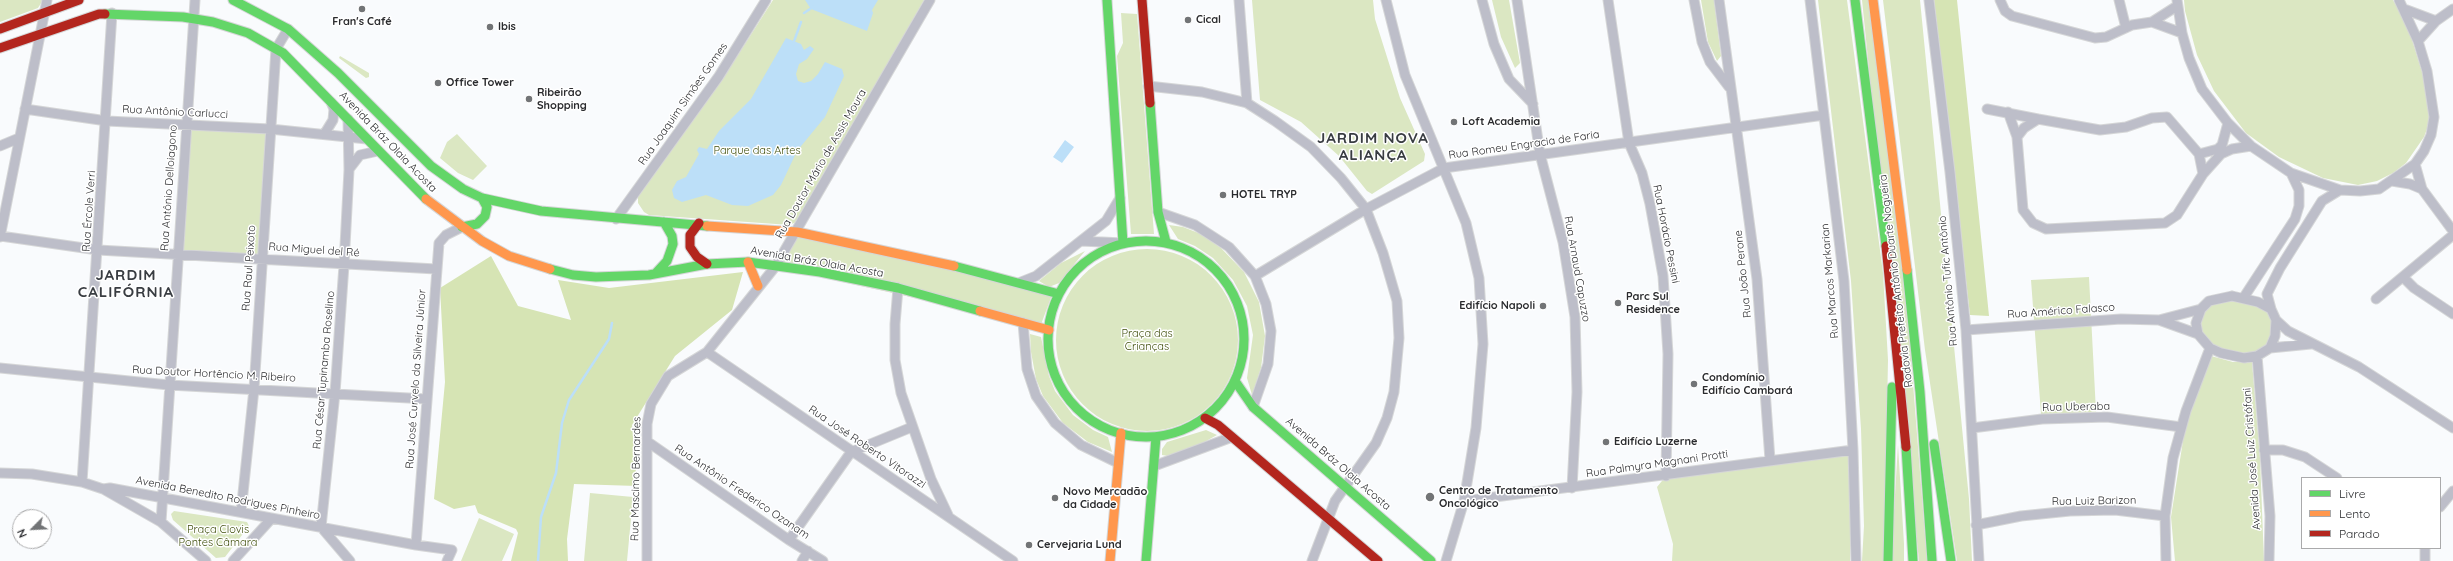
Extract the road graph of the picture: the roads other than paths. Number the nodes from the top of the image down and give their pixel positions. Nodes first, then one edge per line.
1 (46, 0) edge
2 (79, 0) edge
3 (195, 0) edge
4 (233, 0) edge
5 (766, 0) edge
6 (930, 0) edge
7 (1107, 0) edge
8 (1142, 0) edge
9 (1239, 0) edge
10 (1386, 0) edge
11 (1482, 0) edge
12 (1517, 0) edge
13 (1608, 0) edge
14 (1694, 0) edge
15 (1719, 0) edge
16 (1810, 0) edge
17 (1855, 0) edge
18 (1873, 0) edge
19 (1929, 0) edge
20 (2000, 0) edge
21 (2119, 0) edge
22 (2399, 0) edge
23 (2177, 3) edge
24 (2404, 9) junction
25 (2453, 9) edge
26 (43, 13) junction
27 (112, 13) junction
28 (193, 19) junction
29 (2436, 21) junction
30 (2152, 22) junction
31 (2126, 28) junction
32 (0, 29) edge
33 (288, 29) junction
34 (2182, 32) junction
35 (40, 33) junction
36 (2418, 41) junction
37 (0, 48) edge
38 (276, 48) junction
39 (1148, 86) junction
40 (1729, 87) junction
41 (329, 99) junction
42 (1247, 103) junction
43 (1533, 104) junction
44 (25, 109) junction
45 (1987, 109) dead end
46 (2008, 112) junction
47 (1824, 115) junction
48 (348, 119) junction
49 (2038, 119) junction
50 (107, 120) junction
51 (2228, 123) junction
52 (186, 124) junction
53 (1737, 128) junction
54 (270, 129) junction
55 (325, 133) junction
56 (348, 137) junction
57 (2017, 137) junction
58 (20, 138) junction
59 (366, 139) junction
60 (1629, 143) junction
61 (0, 146) edge
62 (2251, 146) junction
63 (378, 151) junction
64 (2220, 152) junction
65 (1540, 154) junction
66 (2199, 154) junction
67 (2415, 164) junction
68 (1444, 168) junction
69 (349, 170) junction
70 (2292, 173) junction
71 (2204, 174) junction
72 (2392, 181) junction
73 (2422, 189) junction
74 (2340, 190) junction
75 (482, 198) junction
76 (1120, 198) junction
77 (1366, 209) junction
78 (1158, 212) junction
79 (616, 219) junction
80 (664, 222) junction
81 (699, 223) junction
82 (2291, 225) junction
83 (462, 227) junction
84 (2453, 231) edge
85 (797, 232) junction
86 (2302, 232) junction
87 (2453, 235) edge
88 (0, 237) edge
89 (1081, 241) junction
90 (1166, 242) junction
91 (1123, 243) junction
92 (98, 250) junction
93 (177, 254) junction
94 (262, 259) junction
95 (748, 262) junction
96 (707, 264) junction
97 (344, 265) junction
98 (775, 267) junction
99 (436, 269) junction
100 (655, 274) junction
101 (1255, 276) junction
102 (2403, 277) junction
103 (1021, 282) junction
104 (758, 286) junction
105 (898, 288) junction
106 (1059, 294) junction
107 (2244, 297) junction
108 (2376, 299) dead end
109 (1893, 304) junction
110 (1911, 304) junction
111 (2201, 309) junction
112 (2271, 309) junction
113 (2453, 314) edge
114 (2159, 320) junction
115 (2276, 320) junction
116 (1023, 323) junction
117 (1049, 330) junction
118 (1966, 330) junction
119 (2198, 334) junction
120 (2311, 344) junction
121 (2210, 348) junction
122 (2270, 348) junction
123 (708, 352) junction
124 (2257, 356) junction
125 (0, 368) edge
126 (87, 377) junction
127 (1235, 381) junction
128 (169, 385) junction
129 (254, 389) junction
130 (335, 393) junction
131 (427, 399) junction
132 (1253, 407) junction
133 (1205, 418) junction
134 (912, 427) junction
135 (2181, 427) junction
136 (1972, 428) junction
137 (2453, 428) edge
138 (1121, 433) junction
139 (1156, 437) junction
140 (1232, 437) junction
141 (648, 442) junction
142 (1853, 450) junction
143 (2264, 450) junction
144 (851, 452) junction
145 (1770, 460) junction
146 (1118, 463) junction
147 (1154, 466) junction
148 (0, 474) edge
149 (1666, 476) junction
150 (2335, 477) edge
151 (82, 482) junction
152 (1346, 486) junction
153 (1572, 488) junction
154 (104, 489) junction
155 (2453, 491) edge
156 (162, 498) junction
157 (1464, 501) junction
158 (2441, 506) edge
159 (241, 512) junction
160 (948, 515) junction
161 (2166, 516) junction
162 (1327, 517) junction
163 (272, 518) junction
164 (161, 522) junction
165 (1976, 525) junction
166 (321, 527) junction
167 (789, 540) junction
168 (416, 545) junction
169 (2425, 549) edge
170 (808, 551) junction
171 (206, 561) edge
172 (233, 561) edge
173 (350, 561) edge
174 (447, 561) edge
175 (647, 561) edge
176 (802, 561) edge
177 (824, 561) edge
178 (1014, 561) edge
179 (1110, 561) edge
180 (1146, 561) edge
181 (1312, 561) edge
182 (1378, 561) edge
183 (1431, 561) edge
184 (1446, 561) edge
185 (1856, 561) edge
186 (1888, 561) edge
187 (1913, 561) edge
188 (1932, 561) edge
189 (1951, 561) edge
190 (1979, 561) edge
191 (2166, 561) edge
192 (2269, 561) edge
193 (2425, 561) edge

1 - 26 street
2 - 26 main road
3 - 28 street, Rua Antônio Delloiagono
4 - 33 main road, Avenida Bráz Olaia Acosta
5 - 79 street, Rua Joaquim Simões Gomes
6 - 85 street, Rua Doutor Mário de Assis Moura
7 - 76 main road
8 - 39 main road
9 - 42 street
10 - 68 street
11 - 43 street
12 - 43 street, Rua Arnaud Capuzzo
13 - 60 street, Rua Horácio Pessini
14 - 40 street, Rua João Perone
15 - 40 street, Rua João Perone
16 - 47 street, Rua Marcos Markarian
17 - 109 main road, Rodovia Prefeito Antônio Duarte Nogueira
18 - 110 main road, Rodovia Prefeito Antônio Duarte Nogueira
19 - 118 street, Rua Antônio Tufic Antônio
20 - 31 street
21 - 31 street
22 - 24 street
23 - 30 street
23 - 34 street
24 - 29 street
24 - 36 street
25 - 29 street
26 - 32 main road
26 - 35 street
27 - 28 main road, Avenida Bráz Olaia Acosta
27 - 35 main road, Avenida Bráz Olaia Acosta
27 - 50 street, Rua Ércole Verri
28 - 38 main road, Avenida Bráz Olaia Acosta
28 - 52 street, Rua Antônio Delloiagono
29 - 36 street
30 - 31 street
30 - 34 street
33 - 38 street, Rua Raul Peixoto
33 - 75 main road, Avenida Bráz Olaia Acosta
34 - 51 street
35 - 37 main road, Avenida Bráz Olaia Acosta
35 - 44 street
36 - 67 street
38 - 41 main road, Avenida Bráz Olaia Acosta
38 - 54 street, Rua Raul Peixoto
39 - 42 street
39 - 78 main road
40 - 53 street, Rua João Perone
41 - 48 main road, Avenida Bráz Olaia Acosta
41 - 55 street
42 - 77 street
43 - 65 street, Rua Arnaud Capuzzo
44 - 50 street, Rua Antônio Carlucci
44 - 58 street
45 - 46 street
46 - 49 street
46 - 57 street
47 - 53 street, Rua Romeu Engracia de Faria
47 - 142 street, Rua Marcos Markarian
48 - 56 street, Rua César Tupinamba Roselino
48 - 59 main road, Avenida Bráz Olaia Acosta
49 - 57 street
49 - 66 street
50 - 52 street, Rua Antônio Carlucci
50 - 92 street, Rua Ércole Verri
51 - 62 street
51 - 64 street
52 - 54 street, Rua Antônio Carlucci
52 - 93 street, Rua Antônio Delloiagono
53 - 60 street, Rua Romeu Engracia de Faria
53 - 145 street, Rua João Perone
54 - 55 street, Rua Antônio Carlucci
54 - 94 street, Rua Raul Peixoto
55 - 56 street, Rua Antônio Carlucci
56 - 59 street, Rua Antônio Carlucci
56 - 69 street, Rua César Tupinamba Roselino
57 - 71 street
58 - 61 street
58 - 88 street
59 - 63 main road, Avenida Bráz Olaia Acosta
60 - 65 street, Rua Romeu Engracia de Faria
60 - 149 street, Rua Horácio Pessini
62 - 64 street
62 - 70 street
63 - 69 street
63 - 83 main road, Avenida Bráz Olaia Acosta
64 - 66 street
64 - 71 street
65 - 68 street, Rua Romeu Engracia de Faria
65 - 153 street, Rua Arnaud Capuzzo
66 - 71 street
67 - 72 street
67 - 73 street
68 - 77 street, Rua Romeu Engracia de Faria
68 - 157 street
69 - 97 street, Rua César Tupinamba Roselino
70 - 74 street
70 - 82 street
72 - 73 street
72 - 74 street
73 - 84 street
74 - 86 street
75 - 79 main road, Avenida Bráz Olaia Acosta
75 - 83 main road
76 - 89 street
76 - 91 main road
77 - 101 street, Rua Romeu Engracia de Faria
77 - 152 street
78 - 90 main road
78 - 101 street
79 - 80 main road, Avenida Bráz Olaia Acosta
80 - 81 main road, Avenida Bráz Olaia Acosta
80 - 100 main road
81 - 85 main road, Avenida Bráz Olaia Acosta
81 - 96 main road
82 - 86 street
82 - 107 street
83 - 99 street, Rua José Curvelo da Silveira Júnior
83 - 100 main road, Avenida Bráz Olaia Acosta
85 - 98 street, Rua Doutor Mário de Assis Moura
85 - 103 main road, Avenida Bráz Olaia Acosta
86 - 112 street
87 - 102 street
88 - 92 street, Rua Miguel del Ré
89 - 91 street
89 - 103 street
90 - 91 main road
90 - 127 main road
91 - 106 main road
92 - 93 street, Rua Miguel del Ré
92 - 126 street, Rua Ércole Verri
93 - 94 street, Rua Miguel del Ré
93 - 128 street, Rua Antônio Delloiagono
94 - 97 street, Rua Miguel del Ré
94 - 129 street, Rua Raul Peixoto
95 - 96 main road, Avenida Bráz Olaia Acosta
95 - 98 main road, Avenida Bráz Olaia Acosta
95 - 104 main road
96 - 100 main road, Avenida Bráz Olaia Acosta
97 - 99 street, Rua Miguel del Ré
97 - 130 street, Rua César Tupinamba Roselino
98 - 104 street, Rua Doutor Mário de Assis Moura
98 - 105 main road, Avenida Bráz Olaia Acosta
99 - 131 street, Rua José Curvelo da Silveira Júnior
101 - 132 street
102 - 108 street
102 - 113 street
103 - 106 main road, Avenida Bráz Olaia Acosta
104 - 123 street, Rua Doutor Mário de Assis Moura
105 - 116 main road, Avenida Bráz Olaia Acosta
105 - 134 street
106 - 117 main road
107 - 111 street
107 - 112 street
109 - 186 main road
109 - 187 main road, Rodovia Prefeito Antônio Duarte Nogueira
110 - 188 main road, Rodovia Prefeito Antônio Duarte Nogueira
110 - 189 main road
111 - 114 street, Rua Américo Falasco
111 - 119 street
112 - 115 street
114 - 118 street, Rua Américo Falasco
114 - 119 street, Rua Américo Falasco
115 - 120 street
115 - 122 street
116 - 117 main road, Avenida Bráz Olaia Acosta
116 - 146 street
117 - 138 main road
118 - 136 street, Rua Antônio Tufic Antônio
119 - 121 street
120 - 122 street
120 - 137 street
121 - 124 street
121 - 135 street
122 - 124 street
123 - 141 street, Rua Mascimo Bernardes
123 - 144 street, Rua José Roberto Vitorazzi
124 - 143 street, Avenida José Luiz Cristófani
125 - 126 street, Rua Doutor Hortêncio M. Ribeiro
126 - 128 street, Rua Doutor Hortêncio M. Ribeiro
126 - 151 street, Rua Ércole Verri
127 - 132 main road, Avenida Bráz Olaia Acosta
127 - 133 main road
128 - 129 street, Rua Doutor Hortêncio M. Ribeiro
128 - 156 street, Rua Antônio Delloiagono
129 - 130 street, Rua Doutor Hortêncio M. Ribeiro
129 - 159 street, Rua Raul Peixoto
130 - 131 street, Rua Doutor Hortêncio M. Ribeiro
130 - 166 street, Rua César Tupinamba Roselino
131 - 168 street, Rua José Curvelo da Silveira Júnior
132 - 152 main road, Avenida Bráz Olaia Acosta
133 - 139 main road
133 - 140 main road
134 - 144 street
134 - 160 street
135 - 136 street, Rua Uberaba
135 - 161 street
136 - 165 street, Rua Antônio Tufic Antônio
138 - 139 main road
138 - 146 main road
139 - 147 main road
140 - 147 street
140 - 162 main road
141 - 167 street, Rua Antônio Frederico Ozanam
141 - 175 street, Rua Mascimo Bernardes
142 - 145 street, Rua Palmyra Magnani Protti
142 - 185 street, Rua Marcos Markarian
143 - 150 street
143 - 192 street, Avenida José Luiz Cristófani
144 - 160 street, Rua José Roberto Vitorazzi
144 - 167 street
145 - 149 street, Rua Palmyra Magnani Protti
146 - 179 main road
147 - 180 main road
148 - 151 street, Avenida Benedito Rodrigues Pinheiro
149 - 153 street, Rua Palmyra Magnani Protti
151 - 154 street, Avenida Benedito Rodrigues Pinheiro
152 - 162 street
152 - 183 main road, Avenida Bráz Olaia Acosta
153 - 157 street, Rua Palmyra Magnani Protti
154 - 156 street, Avenida Benedito Rodrigues Pinheiro
154 - 164 street
155 - 158 street
156 - 159 street, Avenida Benedito Rodrigues Pinheiro
156 - 164 street, Rua Antônio Delloiagono
157 - 184 street
159 - 163 street, Avenida Benedito Rodrigues Pinheiro
160 - 178 street, Rua José Roberto Vitorazzi
161 - 165 street, Rua Luiz Barizon
161 - 191 street
162 - 181 street
162 - 182 main road
163 - 166 street, Avenida Benedito Rodrigues Pinheiro
163 - 172 street
164 - 171 street
165 - 190 street, Rua Antônio Tufic Antônio
166 - 168 street, Avenida Benedito Rodrigues Pinheiro
166 - 173 street
167 - 170 street, Rua Antônio Frederico Ozanam
168 - 174 street, Avenida Benedito Rodrigues Pinheiro
169 - 193 street
170 - 176 street
170 - 177 street, Rua Antônio Frederico Ozanam

